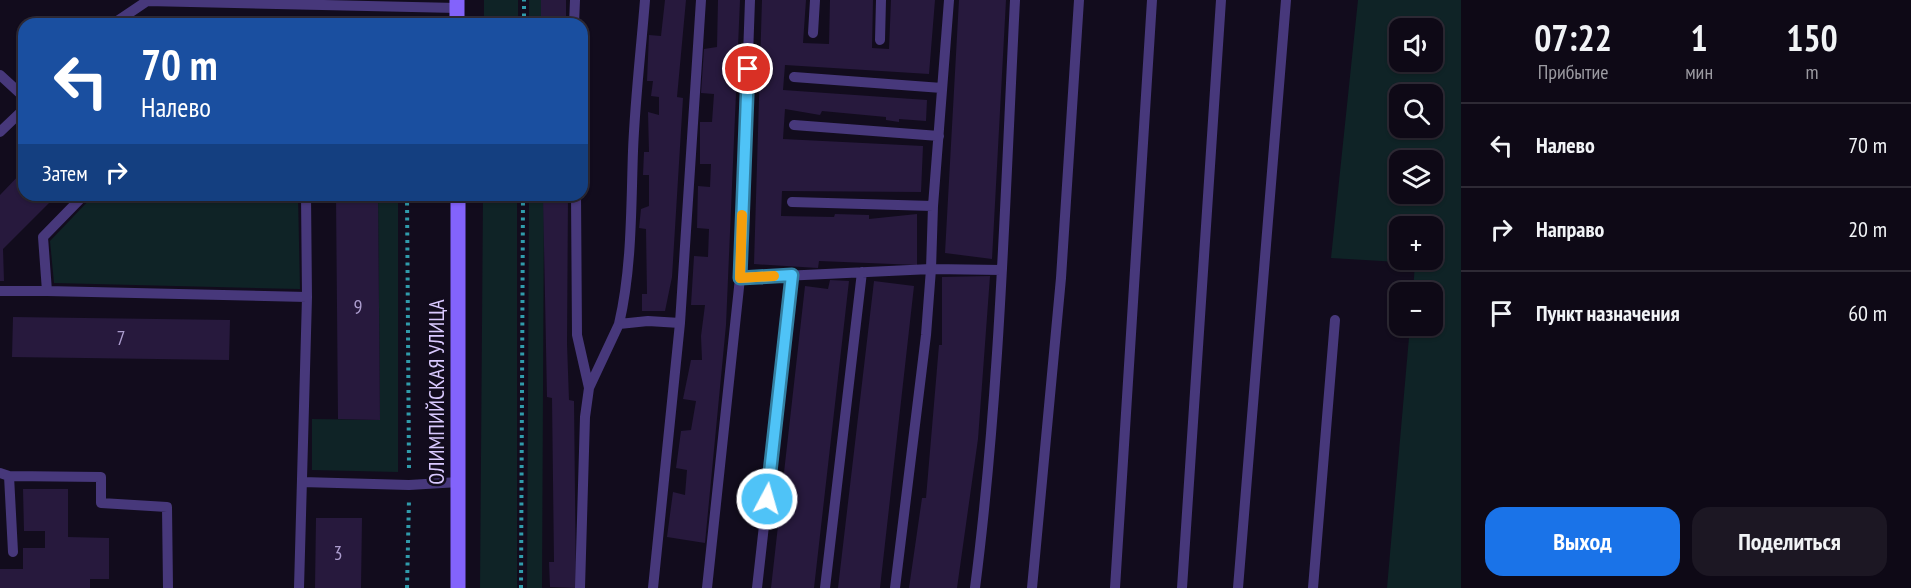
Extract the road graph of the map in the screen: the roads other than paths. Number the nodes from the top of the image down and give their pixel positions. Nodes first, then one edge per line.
1 (574, 0) edge
2 (645, 0) edge
3 (701, 0) edge
4 (750, 0) edge
5 (815, 0) edge
6 (881, 0) edge
7 (949, 0) edge
8 (1016, 0) edge
9 (1079, 0) edge
10 (1152, 0) edge
11 (1221, 0) edge
12 (1286, 0) edge
13 (242, 2) edge
14 (457, 4) edge
15 (122, 18) edge
16 (574, 18) edge
17 (813, 33) dead end
18 (879, 40) dead end
19 (0, 75) edge
20 (794, 77) dead end
21 (942, 88) junction
22 (18, 92) edge
23 (18, 115) edge
24 (794, 125) dead end
25 (0, 132) edge
26 (939, 136) junction
27 (78, 201) edge
28 (306, 201) edge
29 (458, 201) edge
30 (576, 201) edge
31 (792, 202) dead end
32 (933, 206) junction
33 (931, 268) junction
34 (1002, 270) junction
35 (862, 272) junction
36 (792, 275) junction
37 (740, 278) junction
38 (0, 291) edge
39 (47, 291) junction
40 (307, 297) junction
41 (1335, 320) dead end
42 (680, 323) junction
43 (619, 324) junction
44 (589, 388) junction
45 (5, 475) edge
46 (302, 482) junction
47 (459, 482) junction
48 (13, 552) dead end
49 (168, 588) edge
50 (299, 588) edge
51 (458, 588) edge
52 (580, 588) edge
53 (653, 588) edge
54 (707, 588) edge
55 (757, 588) edge
56 (825, 588) edge
57 (895, 588) edge
58 (975, 588) edge
59 (1032, 588) edge
60 (1115, 588) edge
61 (1182, 588) edge
62 (1238, 588) edge
63 (1313, 588) edge

1 - 16 lane
2 - 43 lane
3 - 42 lane
4 - 37 lane
5 - 17 lane
6 - 18 lane
7 - 21 lane
8 - 34 lane
9 - 59 lane
10 - 60 lane
11 - 61 lane
12 - 62 lane
13 - 14 lane
13 - 15 lane
19 - 22 lane
20 - 21 lane
21 - 26 lane
23 - 25 lane
24 - 26 lane
26 - 32 lane
27 - 39 lane
28 - 40 lane
29 - 47 main road, ОЛИМПИЙСКАЯ УЛИЦА
30 - 44 lane
31 - 32 lane
32 - 33 lane
33 - 34 lane
33 - 35 lane
33 - 57 lane
34 - 58 lane
35 - 36 lane
35 - 56 lane
36 - 37 lane
36 - 55 lane
37 - 54 lane
38 - 39 lane
39 - 40 lane
40 - 46 lane
41 - 63 lane
42 - 43 lane
42 - 53 lane
43 - 44 lane
44 - 52 lane
45 - 48 lane
45 - 49 lane
46 - 47 lane
46 - 50 lane
47 - 51 main road, ОЛИМПИЙСКАЯ УЛИЦА

